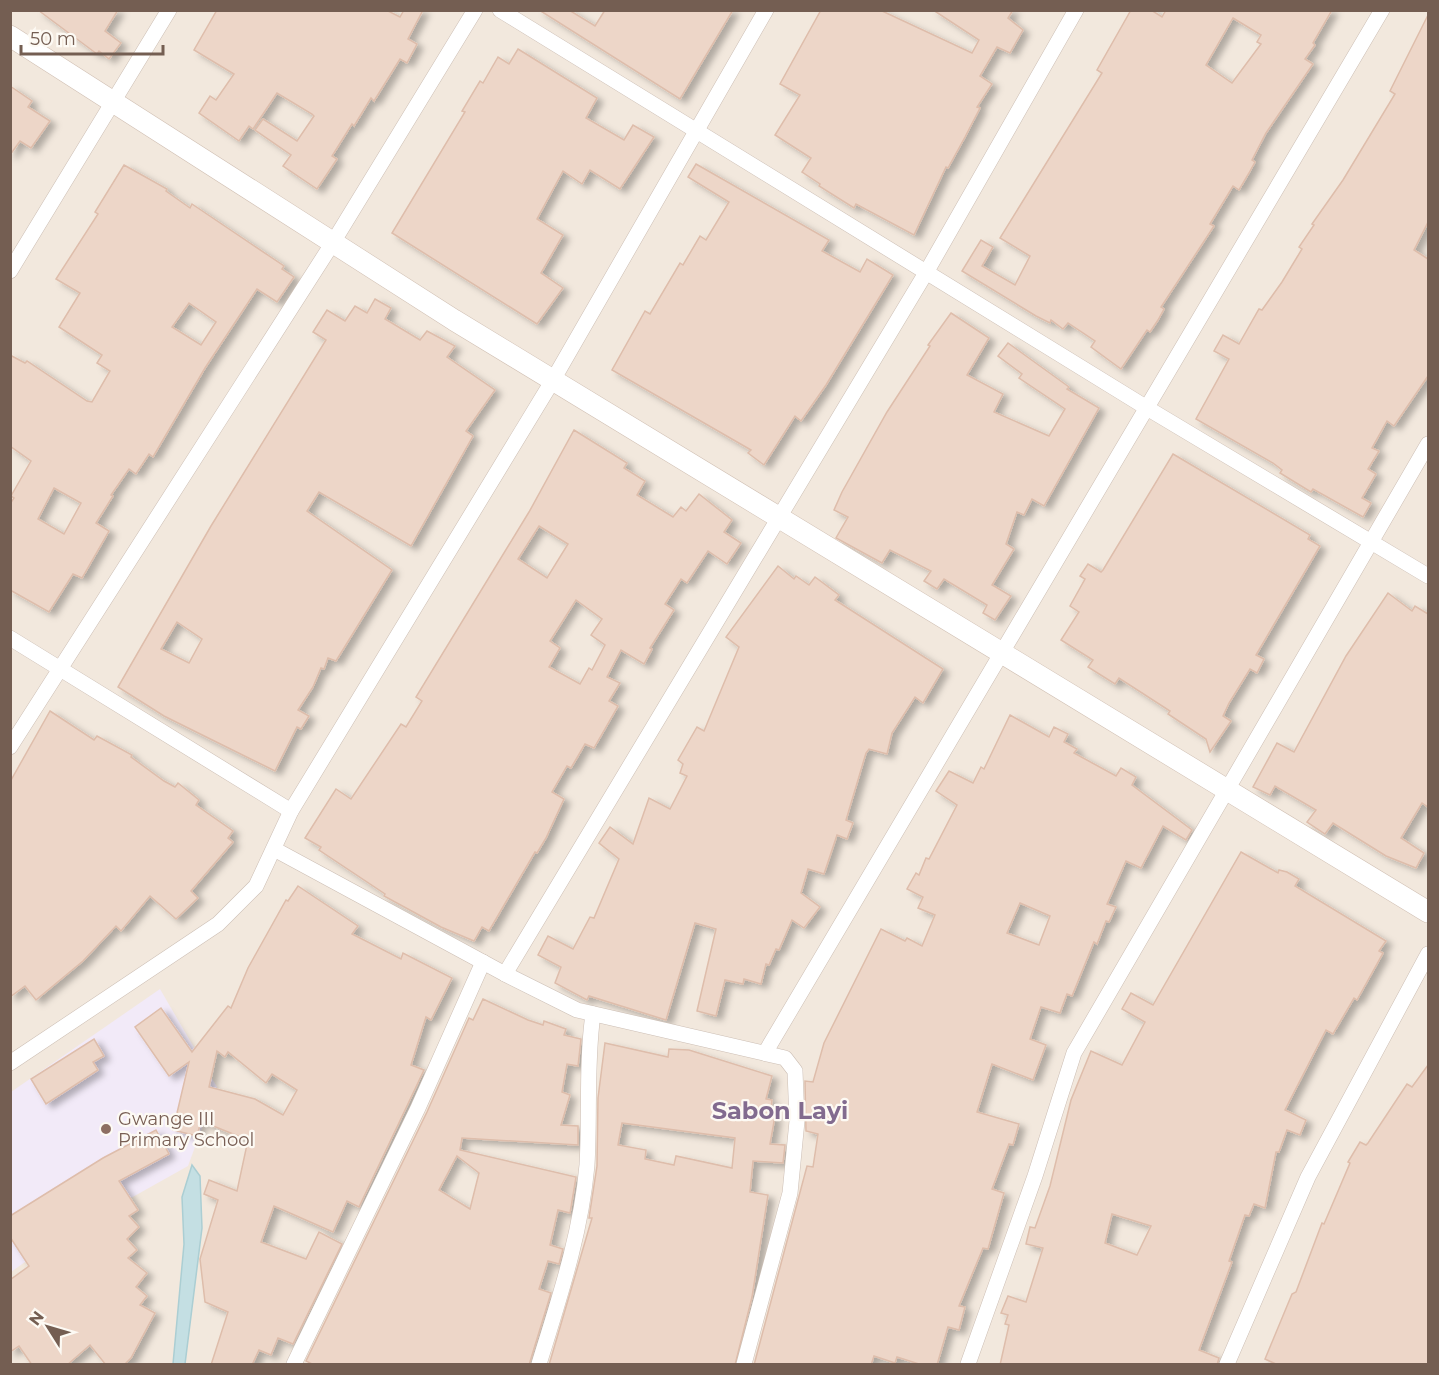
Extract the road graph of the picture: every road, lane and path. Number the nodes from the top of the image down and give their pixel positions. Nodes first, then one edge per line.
1 (169, 10) edge
2 (475, 10) edge
3 (500, 10) edge
4 (766, 10) edge
5 (1076, 10) edge
6 (1383, 10) edge
7 (10, 36) edge
8 (115, 101) junction
9 (697, 131) junction
10 (332, 243) junction
11 (10, 271) edge
12 (927, 271) junction
13 (553, 380) junction
14 (1147, 408) junction
15 (1428, 444) edge
16 (780, 516) junction
17 (1371, 542) junction
18 (1428, 576) edge
19 (10, 638) edge
20 (1003, 651) junction
21 (60, 667) junction
22 (10, 747) edge
23 (1227, 792) junction
24 (291, 811) junction
25 (274, 849) junction
26 (1428, 912) edge
27 (1428, 954) edge
28 (483, 962) junction
29 (505, 974) junction
30 (593, 1014) junction
31 (765, 1053) junction
32 (10, 1063) edge
33 (294, 1365) edge
34 (539, 1365) edge
35 (744, 1365) edge
36 (968, 1365) edge
37 (1227, 1365) edge

1 - 8 street
2 - 10 street
3 - 9 street
4 - 9 street
5 - 12 street
6 - 14 street
7 - 8 main road
8 - 10 main road
8 - 11 street
9 - 12 street
9 - 13 street
10 - 13 main road
10 - 21 street
12 - 14 street
12 - 16 street
13 - 16 main road
13 - 24 street
14 - 17 street
14 - 20 street
15 - 17 street
16 - 20 main road
16 - 29 street
17 - 18 street
17 - 23 street
19 - 21 street
20 - 23 main road
20 - 31 street
21 - 22 street
21 - 24 street
23 - 26 main road
23 - 36 street
24 - 25 street
25 - 28 street
25 - 32 street
27 - 37 street
28 - 29 street
28 - 33 street
29 - 30 street
30 - 31 street
30 - 34 street
31 - 35 street

